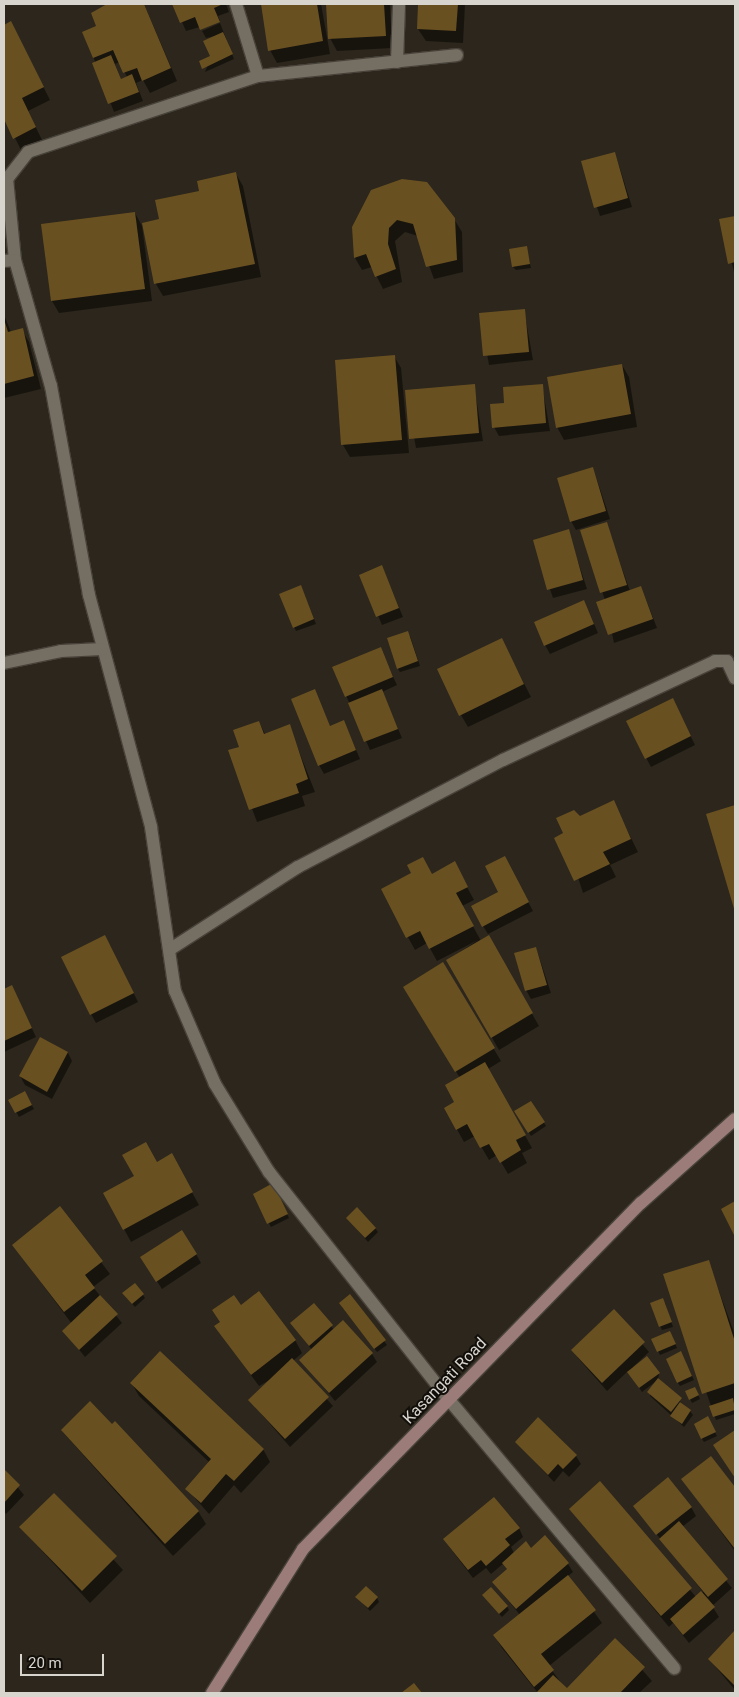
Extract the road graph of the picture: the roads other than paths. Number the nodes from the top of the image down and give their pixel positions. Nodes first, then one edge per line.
1 (236, 4) edge
2 (399, 4) edge
3 (457, 55) dead end
4 (397, 62) junction
5 (258, 76) junction
6 (9, 261) edge
7 (102, 649) junction
8 (4, 663) edge
9 (735, 678) edge
10 (170, 950) junction
11 (735, 1119) edge
12 (450, 1401) junction
13 (674, 1668) dead end
14 (212, 1693) edge

1 - 5 street
2 - 4 street
3 - 4 street
4 - 5 street
5 - 6 street
6 - 7 street
7 - 8 street
7 - 10 street
9 - 10 street
10 - 12 street
11 - 12 street, Kasangati Road
12 - 13 street
12 - 14 street, Kasangati Road

